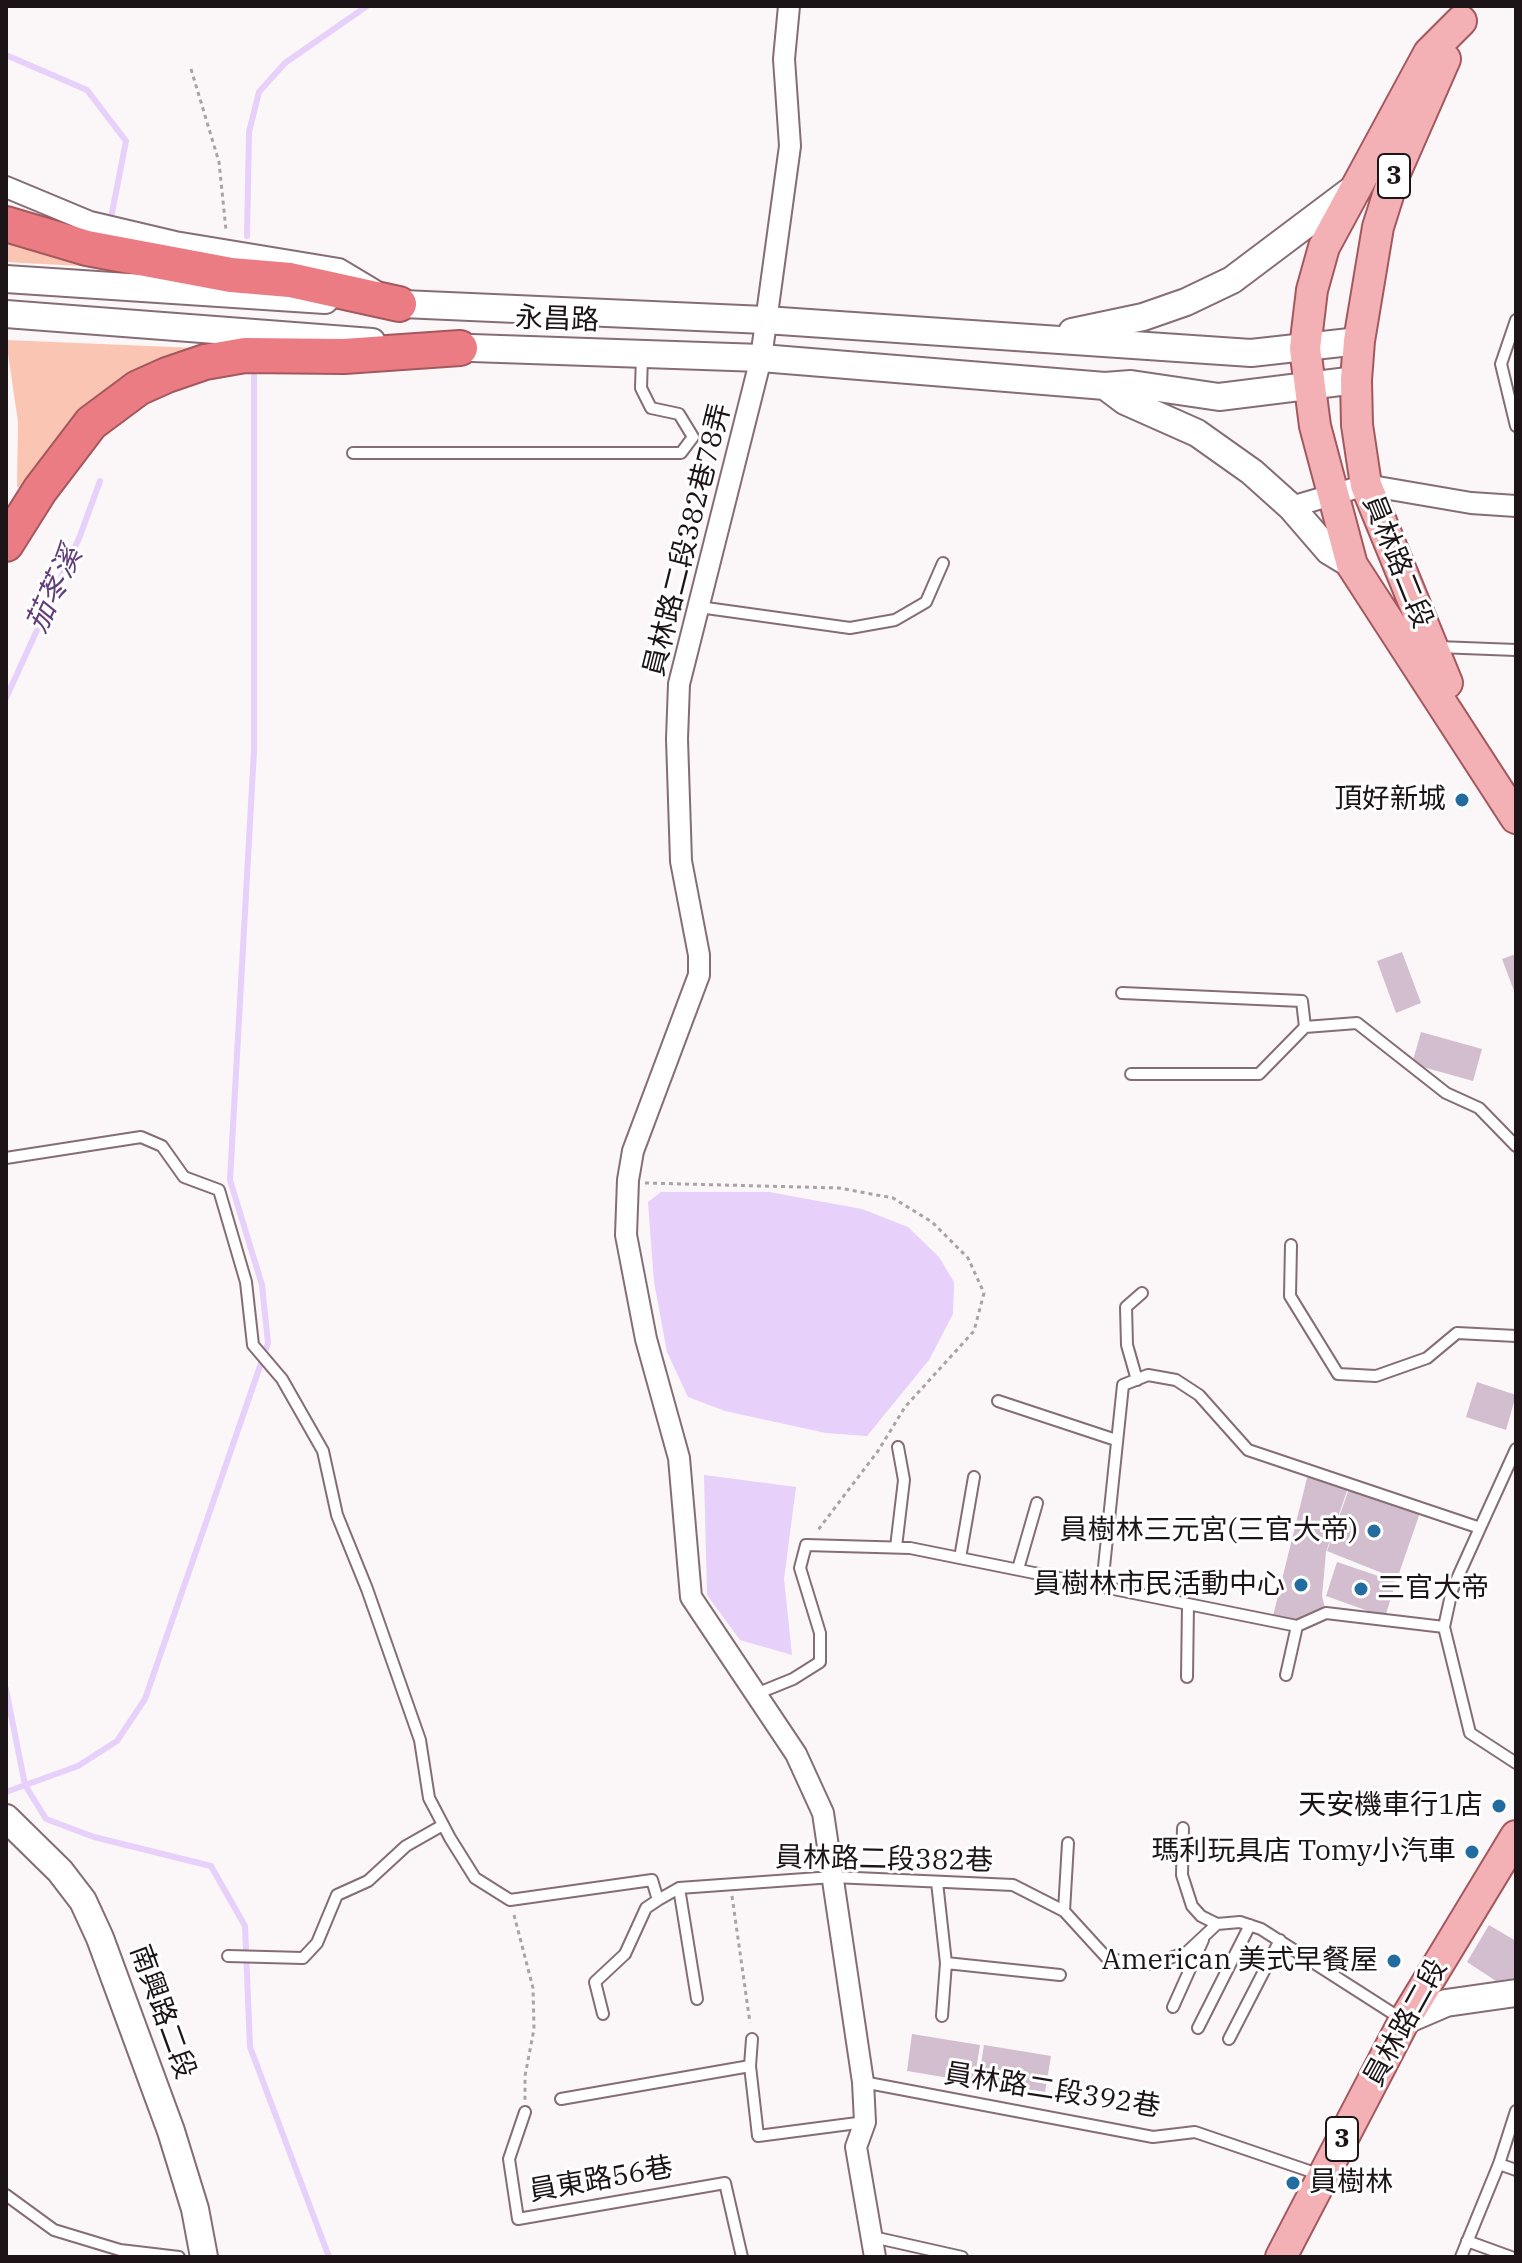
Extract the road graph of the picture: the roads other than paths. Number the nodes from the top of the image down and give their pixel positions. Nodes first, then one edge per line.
1 (789, 6) edge
2 (1465, 13) edge
3 (6, 187) edge
4 (1353, 189) junction
5 (6, 224) edge
6 (6, 279) edge
7 (399, 304) junction
8 (6, 314) edge
9 (765, 320) junction
10 (1516, 322) edge
11 (1042, 338) junction
12 (1359, 341) junction
13 (460, 348) junction
14 (1305, 348) junction
15 (642, 356) junction
16 (761, 358) junction
17 (1356, 380) junction
18 (1311, 385) junction
19 (1105, 386) junction
20 (1513, 404) edge
21 (1516, 426) edge
22 (353, 453) dead end
23 (1366, 485) junction
24 (1331, 496) junction
25 (1516, 506) edge
26 (1291, 507) junction
27 (6, 544) edge
28 (943, 563) dead end
29 (1352, 565) junction
30 (699, 607) junction
31 (1431, 647) junction
32 (1516, 650) edge
33 (1484, 771) junction
34 (1516, 818) edge
35 (1122, 993) dead end
36 (1305, 1027) junction
37 (1131, 1074) dead end
38 (1516, 1146) edge
39 (6, 1158) edge
40 (1291, 1245) dead end
41 (1142, 1293) dead end
42 (1516, 1336) edge
43 (1137, 1380) junction
44 (998, 1401) dead end
45 (1116, 1440) junction
46 (898, 1447) dead end
47 (1516, 1449) edge
48 (974, 1477) dead end
49 (1037, 1503) dead end
50 (1480, 1528) junction
51 (896, 1547) junction
52 (960, 1558) junction
53 (1018, 1569) junction
54 (1102, 1586) junction
55 (1188, 1604) junction
56 (1297, 1626) junction
57 (1444, 1627) junction
58 (1286, 1675) dead end
59 (1187, 1677) dead end
60 (755, 1694) junction
61 (1516, 1763) edge
62 (6, 1818) edge
63 (443, 1825) junction
64 (1183, 1828) dead end
65 (1516, 1836) edge
66 (1068, 1843) dead end
67 (833, 1877) junction
68 (937, 1882) junction
69 (679, 1888) junction
70 (658, 1900) junction
71 (1064, 1911) junction
72 (1217, 1924) junction
73 (1250, 1925) junction
74 (1204, 1939) junction
75 (1280, 1940) junction
76 (228, 1956) dead end
77 (946, 1963) junction
78 (1060, 1975) dead end
79 (1516, 1993) edge
80 (697, 1999) dead end
81 (1173, 2007) dead end
82 (603, 2014) dead end
83 (942, 2016) dead end
84 (1404, 2021) junction
85 (1198, 2028) dead end
86 (752, 2039) road end
87 (1229, 2039) dead end
88 (750, 2066) junction
89 (863, 2082) junction
90 (561, 2099) dead end
91 (1516, 2111) edge
92 (525, 2112) road end
93 (865, 2122) junction
94 (1499, 2164) junction
95 (1516, 2170) edge
96 (1323, 2175) junction
97 (6, 2195) edge
98 (1467, 2241) junction
99 (874, 2247) edge
100 (179, 2257) edge
101 (204, 2257) edge
102 (742, 2257) edge
103 (962, 2257) edge
104 (1281, 2257) edge
105 (1461, 2257) edge
106 (1511, 2257) edge

1 - 9 street, 員林路二段382巷78弄
2 - 4 main road, 3
2 - 12 main road, 3
3 - 7 street
4 - 11 main road
4 - 14 main road, 3
5 - 7 highway
6 - 7 main road, 永昌路
7 - 9 main road, 永昌路
8 - 13 main road, 永昌路
9 - 11 main road, 永昌路
9 - 16 street, 員林路二段382巷78弄
10 - 20 lane
11 - 14 main road, 永昌路
12 - 14 main road, 永昌路
12 - 17 main road, 員林路二段 / 3
13 - 15 main road, 永昌路
13 - 27 highway
14 - 18 main road, 3
15 - 16 main road, 永昌路
15 - 22 lane
16 - 19 main road, 永昌路
16 - 30 street, 員林路二段382巷78弄
17 - 18 main road, 永昌路
17 - 23 main road, 員林路二段 / 3
18 - 19 main road, 永昌路
18 - 24 main road, 員林路二段 / 3
19 - 26 main road
20 - 21 lane
23 - 24 street
23 - 25 street
23 - 31 main road, 員林路二段 / 3
24 - 26 street
24 - 29 main road, 員林路二段 / 3
26 - 29 main road
28 - 30 lane
29 - 33 main road, 員林路二段 / 3
30 - 60 street, 員林路二段382巷78弄
31 - 32 lane
31 - 33 main road, 員林路二段 / 3
33 - 34 main road, 員林路二段 / 3
35 - 36 lane
36 - 37 lane
36 - 38 lane
39 - 63 lane
40 - 42 lane
41 - 43 lane
43 - 45 lane
43 - 50 lane
44 - 45 lane
45 - 54 lane
46 - 51 lane
47 - 50 lane
48 - 52 lane
49 - 53 lane
50 - 57 lane
51 - 52 lane
51 - 60 lane
52 - 53 lane
53 - 54 lane
54 - 55 lane
55 - 56 lane
55 - 59 lane
56 - 57 lane
56 - 58 lane
57 - 61 lane
60 - 67 street, 員林路二段382巷78弄
62 - 101 main road, 南興路二段
63 - 70 lane
63 - 76 lane
64 - 72 lane
65 - 84 main road, 員林路二段 / 3
66 - 71 lane
67 - 68 lane, 員林路二段382巷
67 - 69 lane, 員林路二段382巷
67 - 89 street, 員林路二段382巷78弄
68 - 71 lane, 員林路二段382巷
68 - 77 lane
69 - 70 lane, 員林路二段382巷
69 - 80 lane
70 - 82 lane
71 - 74 lane, 員林路二段382巷
72 - 73 lane
72 - 74 lane, 員林路二段382巷
73 - 75 lane
73 - 85 lane
74 - 81 lane
75 - 84 lane
75 - 87 lane
77 - 78 lane
77 - 83 lane
79 - 84 main road
84 - 96 main road, 員林路二段 / 3
86 - 88 lane
88 - 90 lane
88 - 93 lane
89 - 93 street, 員林路二段382巷78弄
89 - 96 lane, 員林路二段392巷
91 - 94 lane
92 - 102 lane, 員東路56巷
93 - 99 street, 員林路二段382巷78弄
94 - 95 lane
94 - 98 lane
96 - 104 main road, 員林路二段 / 3
97 - 100 lane
98 - 105 lane
98 - 106 lane
99 - 103 lane

